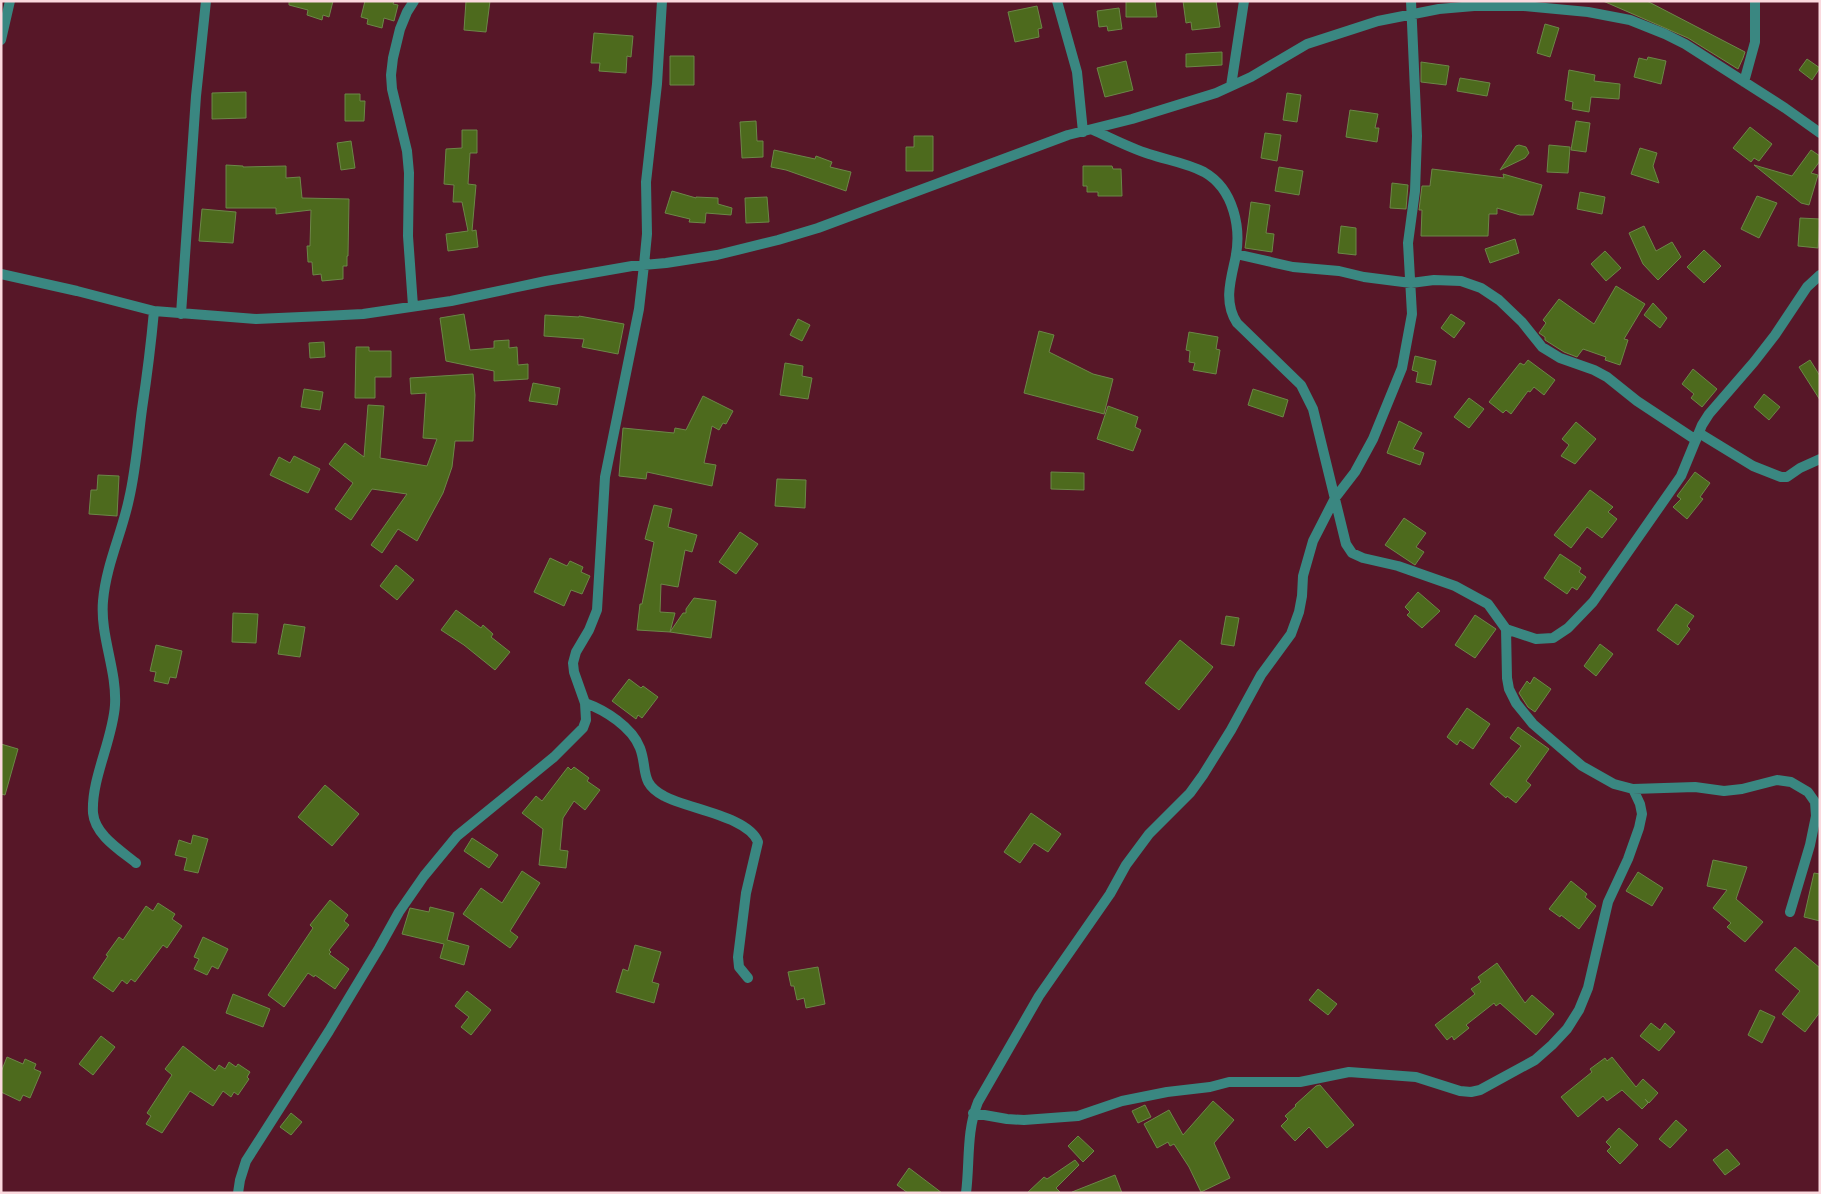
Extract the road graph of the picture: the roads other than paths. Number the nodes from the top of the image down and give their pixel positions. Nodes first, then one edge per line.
1 (10, 1) edge
2 (206, 1) edge
3 (414, 1) edge
4 (662, 1) edge
5 (1057, 1) edge
6 (1244, 1) edge
7 (1412, 1) edge
8 (1755, 1) edge
9 (1413, 13) junction
10 (1, 40) edge
11 (1744, 82) junction
12 (1231, 86) junction
13 (1088, 131) junction
14 (1820, 133) edge
15 (1236, 254) junction
16 (644, 265) junction
17 (1, 274) edge
18 (1820, 275) edge
19 (1411, 283) junction
20 (413, 306) junction
21 (154, 311) junction
22 (181, 314) junction
23 (1698, 437) junction
24 (1820, 460) edge
25 (1335, 498) junction
26 (1506, 629) junction
27 (585, 703) junction
28 (1633, 790) junction
29 (136, 863) dead end
30 (1790, 912) dead end
31 (748, 978) dead end
32 (974, 1113) junction
33 (238, 1193) edge
34 (966, 1193) edge

1 - 10 street
2 - 22 street
3 - 20 street
4 - 16 street
5 - 13 street
6 - 12 street
7 - 9 street
8 - 11 street
9 - 11 street
9 - 12 street
9 - 19 street
11 - 14 street
12 - 13 street
13 - 15 street
13 - 16 street
15 - 19 street
15 - 25 street
16 - 20 street
16 - 27 street
17 - 21 street
18 - 23 street
19 - 23 street
19 - 25 street
20 - 22 street
21 - 22 street
21 - 29 street
23 - 24 street
23 - 26 street
25 - 26 street
25 - 32 street
26 - 28 street
27 - 31 street
27 - 33 street
28 - 30 street
28 - 32 street
32 - 34 street

